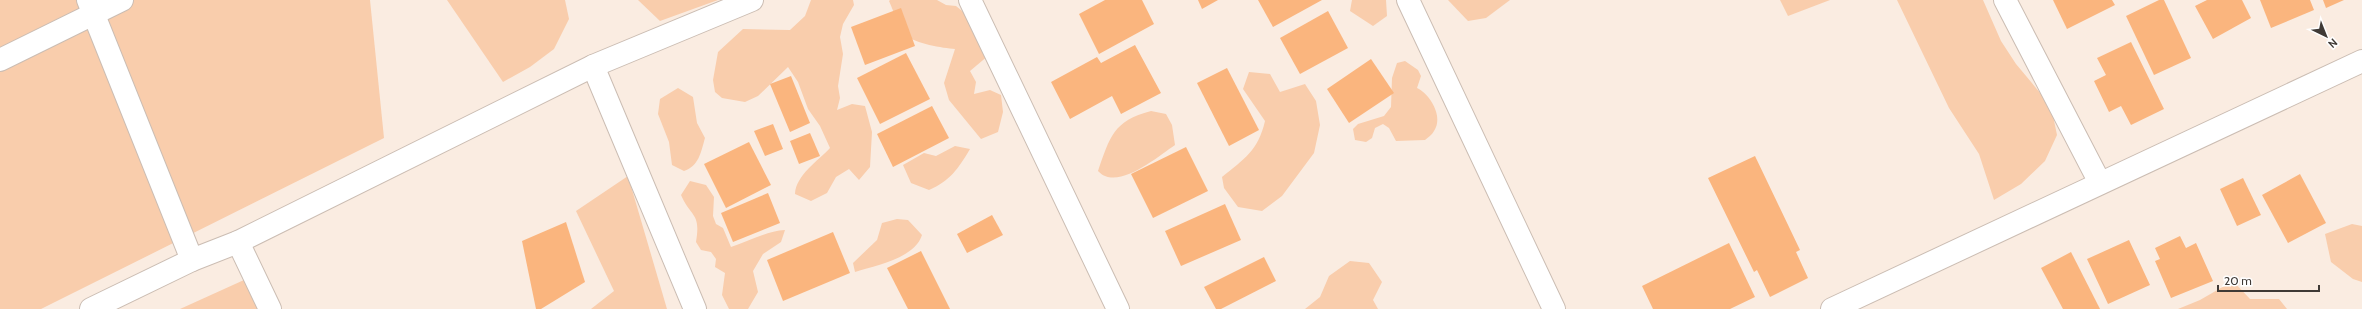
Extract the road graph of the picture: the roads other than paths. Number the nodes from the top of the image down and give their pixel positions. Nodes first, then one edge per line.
1 (122, 0) edge
2 (752, 0) edge
3 (970, 0) edge
4 (1408, 0) edge
5 (2005, 0) edge
6 (91, 8) edge
7 (0, 60) edge
8 (2362, 61) edge
9 (593, 66) junction
10 (2100, 183) junction
11 (238, 242) junction
12 (192, 260) junction
13 (91, 309) edge
14 (270, 309) edge
15 (695, 309) edge
16 (1118, 309) edge
17 (1554, 309) edge
18 (1832, 309) edge

1 - 6 street
2 - 9 street
3 - 16 street
4 - 17 street
5 - 10 street
6 - 7 street
6 - 12 street
8 - 10 street
9 - 11 street
9 - 15 street
10 - 18 street
11 - 12 street
11 - 14 street
12 - 13 street

